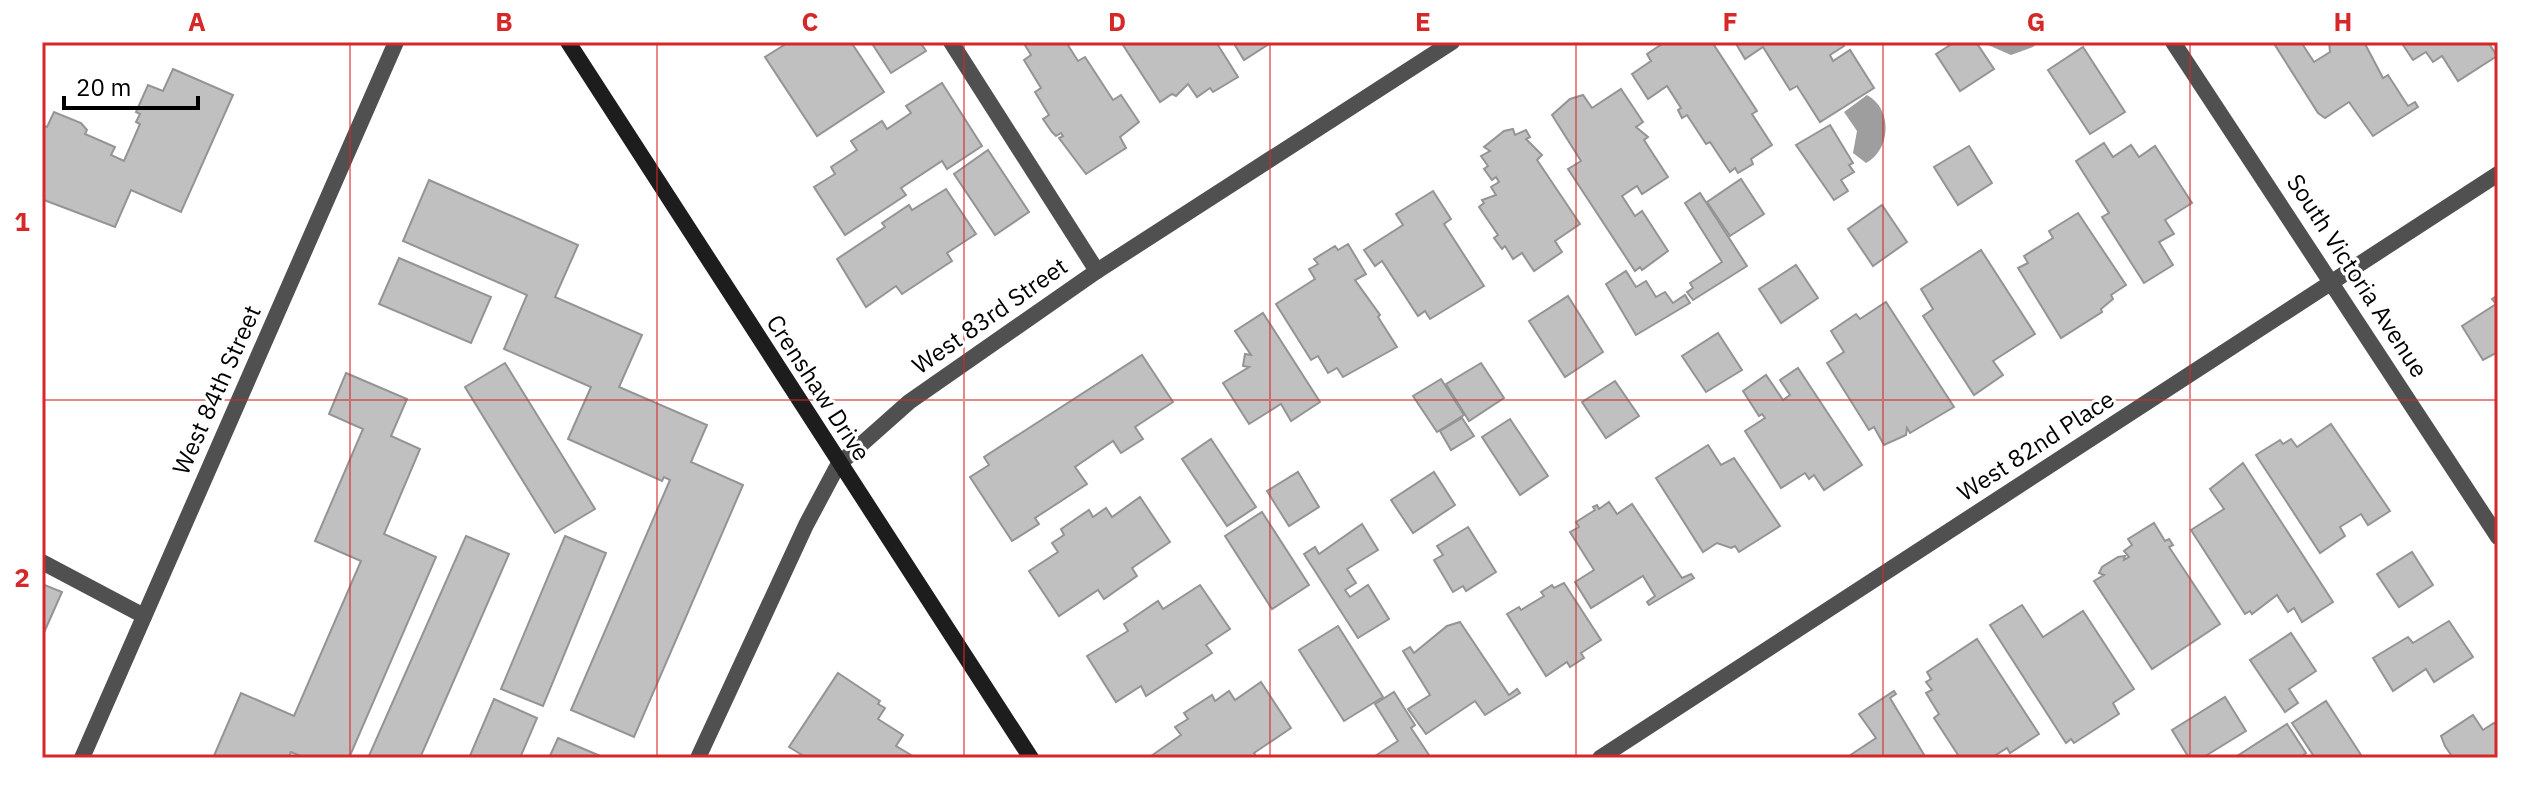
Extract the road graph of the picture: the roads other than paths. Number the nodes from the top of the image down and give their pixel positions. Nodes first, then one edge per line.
1 (396, 42) edge
2 (568, 42) edge
3 (951, 42) edge
4 (1452, 42) edge
5 (2173, 42) edge
6 (2498, 174) edge
7 (1097, 271) junction
8 (2333, 281) junction
9 (838, 465) junction
10 (2498, 537) edge
11 (42, 562) edge
12 (144, 616) junction
13 (82, 758) edge
14 (698, 758) edge
15 (1031, 758) edge
16 (1600, 758) edge

1 - 12 street, West 84th Street
2 - 9 main road, Crenshaw Drive
3 - 7 street
4 - 7 street, West 83rd Street
5 - 8 street, South Victoria Avenue
6 - 8 street, West 82nd Place
7 - 9 street, West 83rd Street
8 - 10 street, South Victoria Avenue
8 - 16 street, West 82nd Place
9 - 14 street, West 83rd Street
9 - 15 main road, Crenshaw Drive
11 - 12 street
12 - 13 street, West 84th Street

